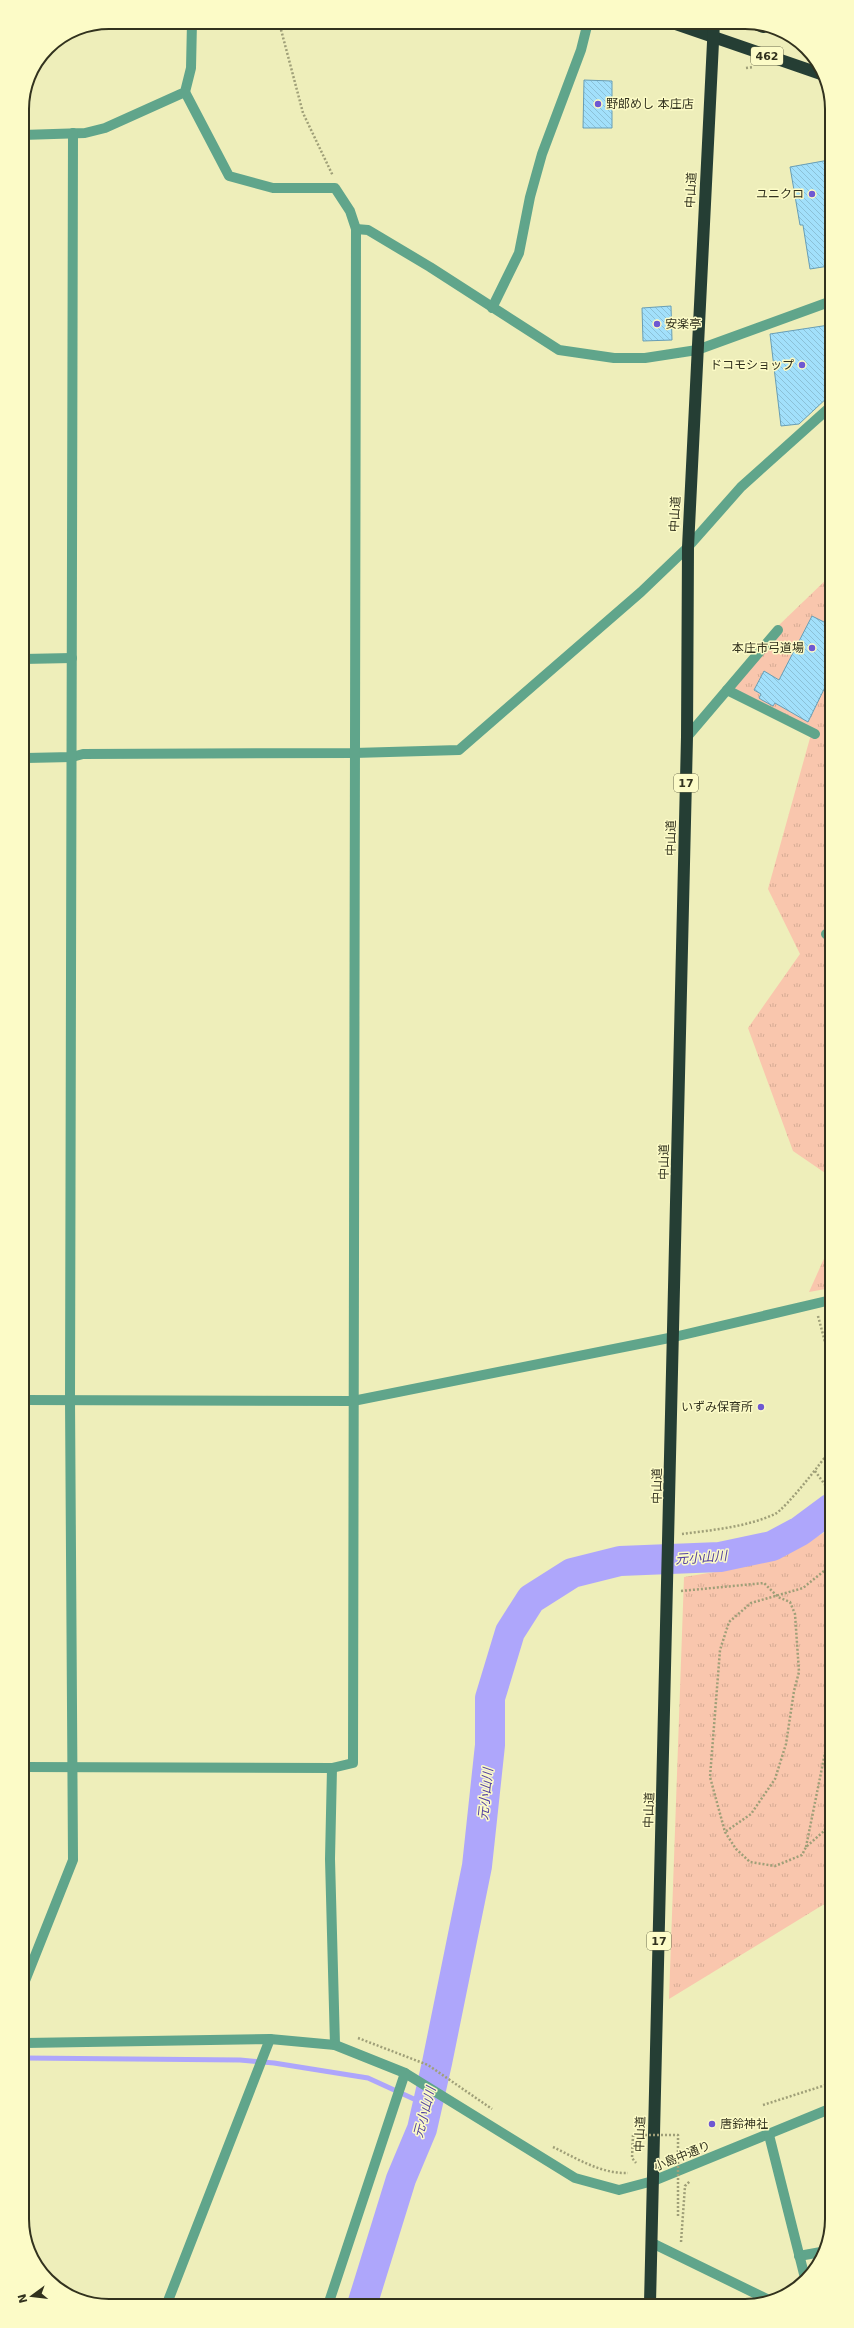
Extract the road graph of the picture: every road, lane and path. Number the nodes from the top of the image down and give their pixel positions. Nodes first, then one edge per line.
1 (192, 29) edge
2 (281, 29) edge
3 (586, 29) edge
4 (690, 29) edge
5 (714, 29) edge
6 (713, 37) junction
7 (816, 72) edge
8 (185, 92) junction
9 (73, 133) junction
10 (29, 134) edge
11 (335, 188) junction
12 (356, 229) junction
13 (825, 304) edge
14 (492, 308) junction
15 (697, 350) junction
16 (825, 412) edge
17 (688, 547) junction
18 (778, 630) dead end
19 (29, 658) edge
20 (72, 658) junction
21 (727, 690) junction
22 (815, 734) dead end
23 (687, 737) junction
24 (354, 753) junction
25 (72, 757) junction
26 (29, 758) edge
27 (825, 1302) edge
28 (815, 1304) junction
29 (674, 1337) junction
30 (825, 1342) edge
31 (29, 1400) edge
32 (70, 1400) junction
33 (353, 1401) junction
34 (825, 1457) edge
35 (815, 1471) junction
36 (825, 1485) edge
37 (670, 1540) junction
38 (824, 1572) dead end
39 (668, 1592) junction
40 (778, 1597) junction
41 (825, 1752) edge
42 (29, 1767) edge
43 (74, 1767) junction
44 (332, 1768) junction
45 (825, 1829) edge
46 (725, 1832) junction
47 (806, 1847) junction
48 (29, 1971) edge
49 (350, 2037) dead end
50 (270, 2039) junction
51 (29, 2043) edge
52 (334, 2045) junction
53 (405, 2073) junction
54 (825, 2084) edge
55 (762, 2105) dead end
56 (493, 2110) dead end
57 (825, 2111) edge
58 (769, 2135) junction
59 (552, 2146) dead end
60 (636, 2163) dead end
61 (632, 2172) dead end
62 (653, 2181) junction
63 (685, 2186) dead end
64 (678, 2216) dead end
65 (652, 2243) junction
66 (681, 2245) dead end
67 (818, 2253) edge
68 (799, 2256) junction
69 (804, 2274) edge
70 (762, 2297) edge
71 (169, 2299) edge
72 (330, 2299) edge
73 (650, 2299) edge

1 - 8 street
2 - 11 path
3 - 14 street
4 - 6 highway, 462
5 - 6 highway, 中山道 / 17
6 - 7 highway, 462
6 - 15 highway, 中山道 / 17
8 - 9 street
8 - 11 street
9 - 10 street
9 - 20 street
11 - 12 street
12 - 14 street
12 - 24 street
13 - 15 street
14 - 15 street
15 - 17 highway, 中山道 / 17
16 - 17 street
17 - 23 highway, 中山道 / 17
17 - 24 street
18 - 21 street
19 - 20 street
20 - 25 street
21 - 22 street
21 - 23 street
23 - 29 highway, 中山道 / 17
24 - 25 street
24 - 33 street
25 - 26 street
25 - 32 street
27 - 28 street
28 - 29 street
28 - 30 path
29 - 33 street
29 - 37 highway, 中山道 / 17
31 - 32 street
32 - 33 street
32 - 43 street
33 - 44 street
34 - 35 path
35 - 36 path
35 - 37 path
37 - 39 highway, 中山道 / 17
38 - 40 path
39 - 40 path
39 - 62 highway, 中山道 / 17
40 - 46 path
40 - 46 path
41 - 47 path
42 - 43 street
43 - 44 street
43 - 48 street
44 - 52 street
45 - 47 path
46 - 47 path
49 - 56 path
50 - 51 street, 小島中通り
50 - 52 street, 小島中通り
50 - 71 street
52 - 53 street, 小島中通り
53 - 62 street, 小島中通り
53 - 72 street
54 - 55 path
57 - 58 street, 小島中通り
58 - 62 street, 小島中通り
58 - 68 street
59 - 61 path
60 - 64 path, bridge
62 - 65 highway, 中山道 / 17
63 - 66 path
65 - 70 street
65 - 73 highway, 中山道 / 17
67 - 68 street
68 - 69 street

